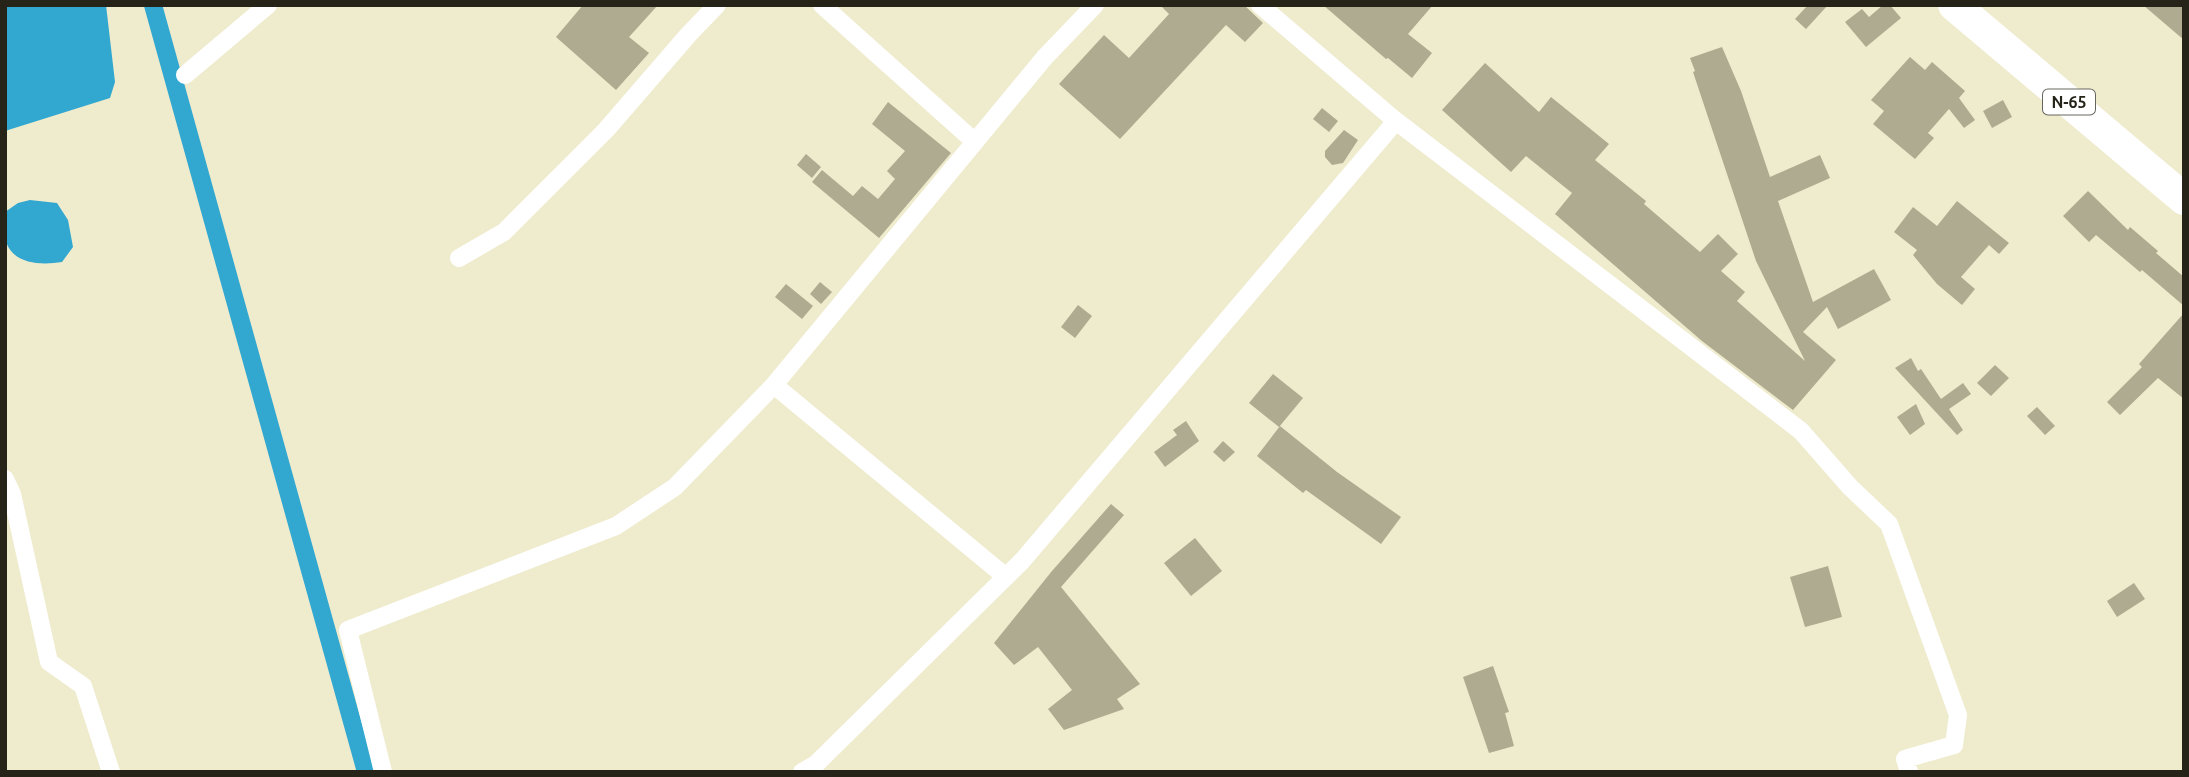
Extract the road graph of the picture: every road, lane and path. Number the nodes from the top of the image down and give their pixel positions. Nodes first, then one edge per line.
1 (268, 5) edge
2 (717, 5) edge
3 (822, 5) edge
4 (1095, 5) edge
5 (1259, 5) edge
6 (1954, 5) edge
7 (185, 75) dead end
8 (1395, 121) junction
9 (975, 142) junction
10 (2184, 200) edge
11 (459, 257) dead end
12 (774, 385) junction
13 (5, 479) edge
14 (1006, 577) junction
15 (111, 772) edge
16 (383, 772) edge
17 (802, 772) edge
18 (1909, 772) edge

1 - 7 street
2 - 11 street
3 - 9 street
4 - 9 street
5 - 8 street
6 - 10 highway, N-65
8 - 14 street
8 - 18 street
9 - 12 street
12 - 14 street
12 - 16 street
13 - 15 street
14 - 17 street

